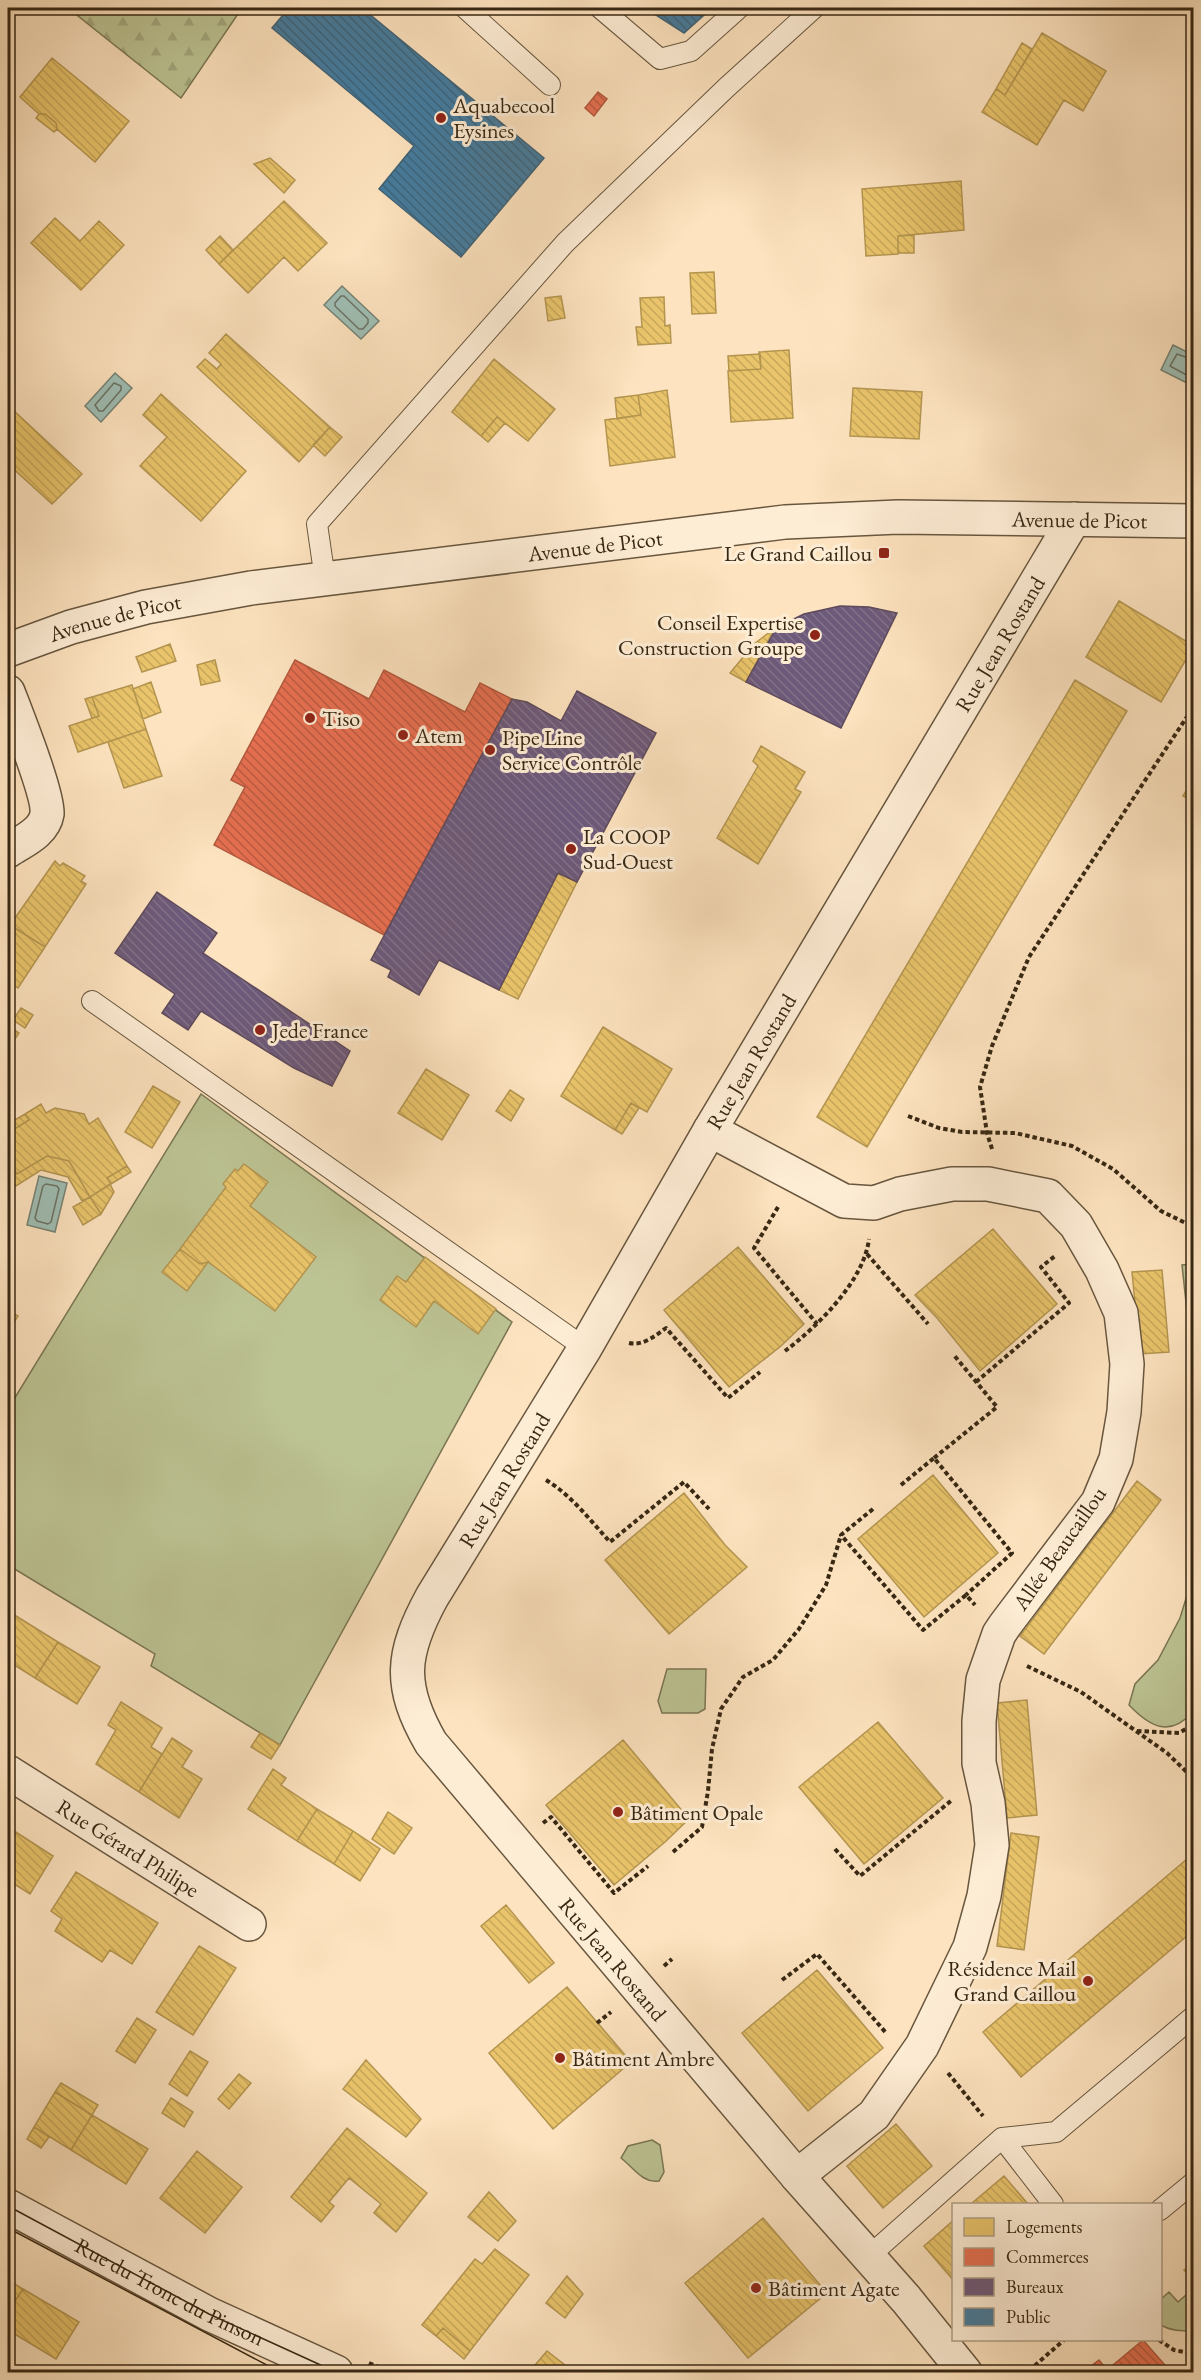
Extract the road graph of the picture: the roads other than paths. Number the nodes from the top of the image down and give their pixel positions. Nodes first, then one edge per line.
1 (465, 8) edge
2 (600, 8) edge
3 (739, 8) edge
4 (814, 8) edge
5 (550, 85) dead end
6 (1074, 519) junction
7 (1194, 521) edge
8 (325, 579) junction
9 (8, 650) edge
10 (8, 692) edge
11 (8, 851) edge
12 (92, 1000) dead end
13 (710, 1130) junction
14 (590, 1338) junction
15 (8, 1772) edge
16 (249, 1924) dead end
17 (1194, 2016) edge
18 (1002, 2138) junction
19 (797, 2176) junction
20 (1194, 2182) edge
21 (1051, 2203) edge
22 (8, 2206) edge
23 (1162, 2209) edge
24 (868, 2257) junction
25 (336, 2373) edge
26 (965, 2373) edge

1 - 5 lane
2 - 3 lane
4 - 8 lane
6 - 7 street, Avenue de Picot
6 - 8 street, Avenue de Picot
6 - 13 street, Rue Jean Rostand
8 - 9 street, Avenue de Picot
10 - 11 street
12 - 14 lane
13 - 14 street, Rue Jean Rostand
13 - 19 street, Allée Beaucaillou
14 - 19 street, Rue Jean Rostand
15 - 16 street, Rue Gérard Philipe
17 - 18 lane
18 - 21 lane
18 - 24 lane
19 - 24 street, Rue Jean Rostand
20 - 23 lane
22 - 25 street, Rue du Tronc du Pinson
24 - 26 street, Rue Jean Rostand

